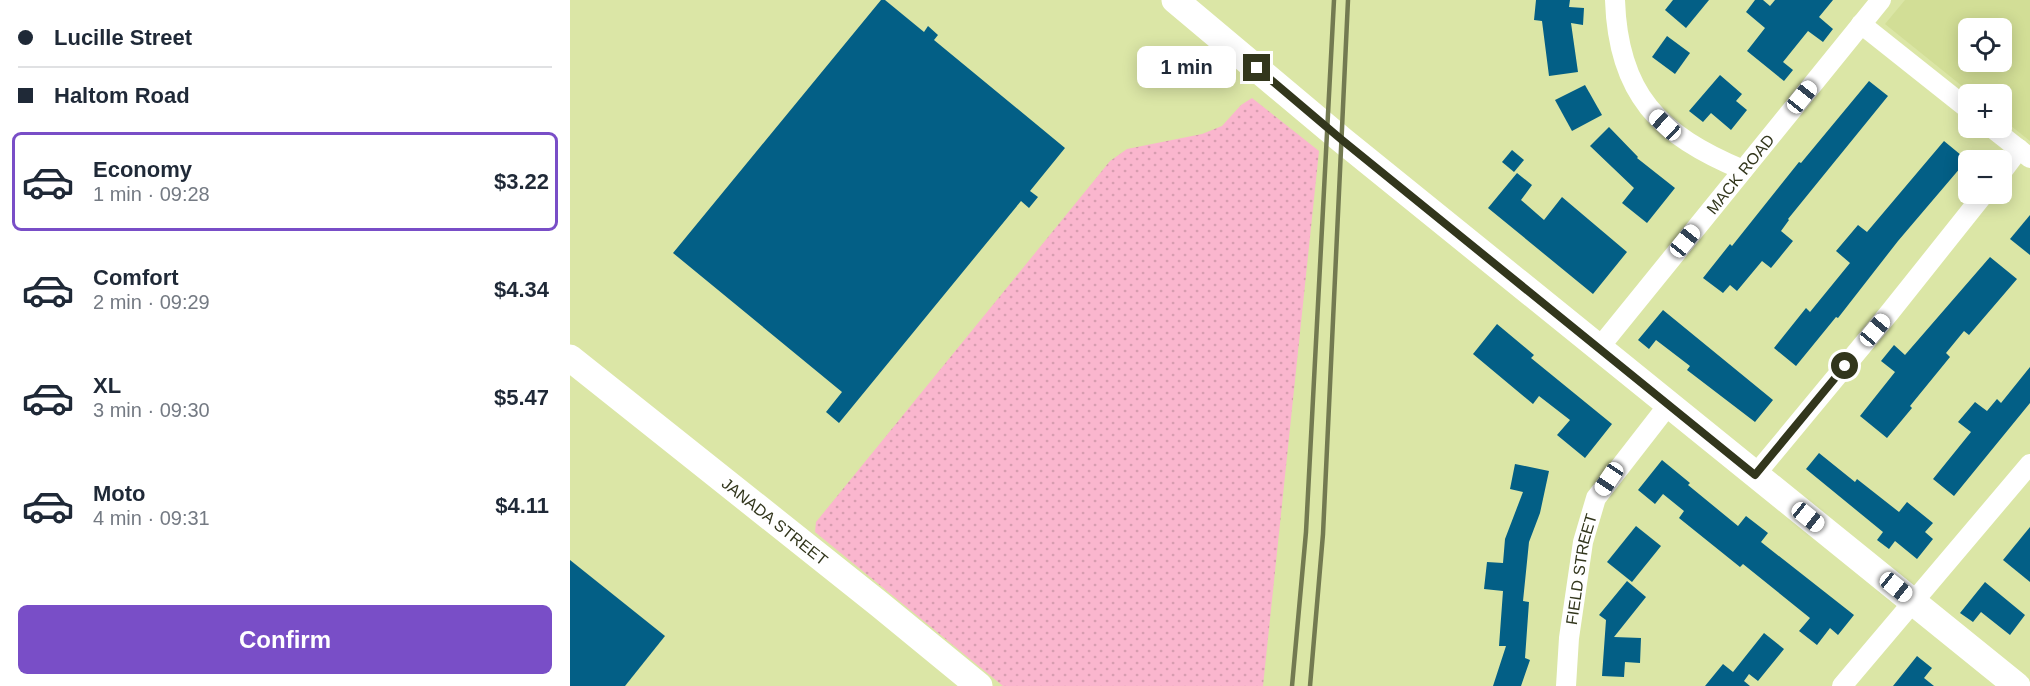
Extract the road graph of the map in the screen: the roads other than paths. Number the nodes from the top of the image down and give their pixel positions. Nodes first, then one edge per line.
1 (1176, 0) edge
2 (1615, 0) edge
3 (1881, 0) edge
4 (1861, 24) junction
5 (1958, 101) edge
6 (2005, 138) edge
7 (2025, 154) edge
8 (2012, 164) edge
9 (1743, 170) junction
10 (1976, 204) edge
11 (1599, 348) junction
12 (570, 358) edge
13 (1669, 404) junction
14 (2030, 464) edge
15 (1755, 475) junction
16 (1914, 602) junction
17 (979, 686) edge
18 (1566, 686) edge
19 (1842, 686) edge
20 (2017, 686) edge

1 - 11 main road
2 - 9 street
3 - 4 street, MACK ROAD
4 - 5 street
4 - 9 street, MACK ROAD
6 - 7 street
7 - 8 street
9 - 11 street, MACK ROAD
10 - 15 street
11 - 13 main road
12 - 17 main road, JANADA STREET
13 - 15 main road
13 - 18 street, FIELD STREET
14 - 16 street
15 - 16 main road
16 - 19 street
16 - 20 main road

